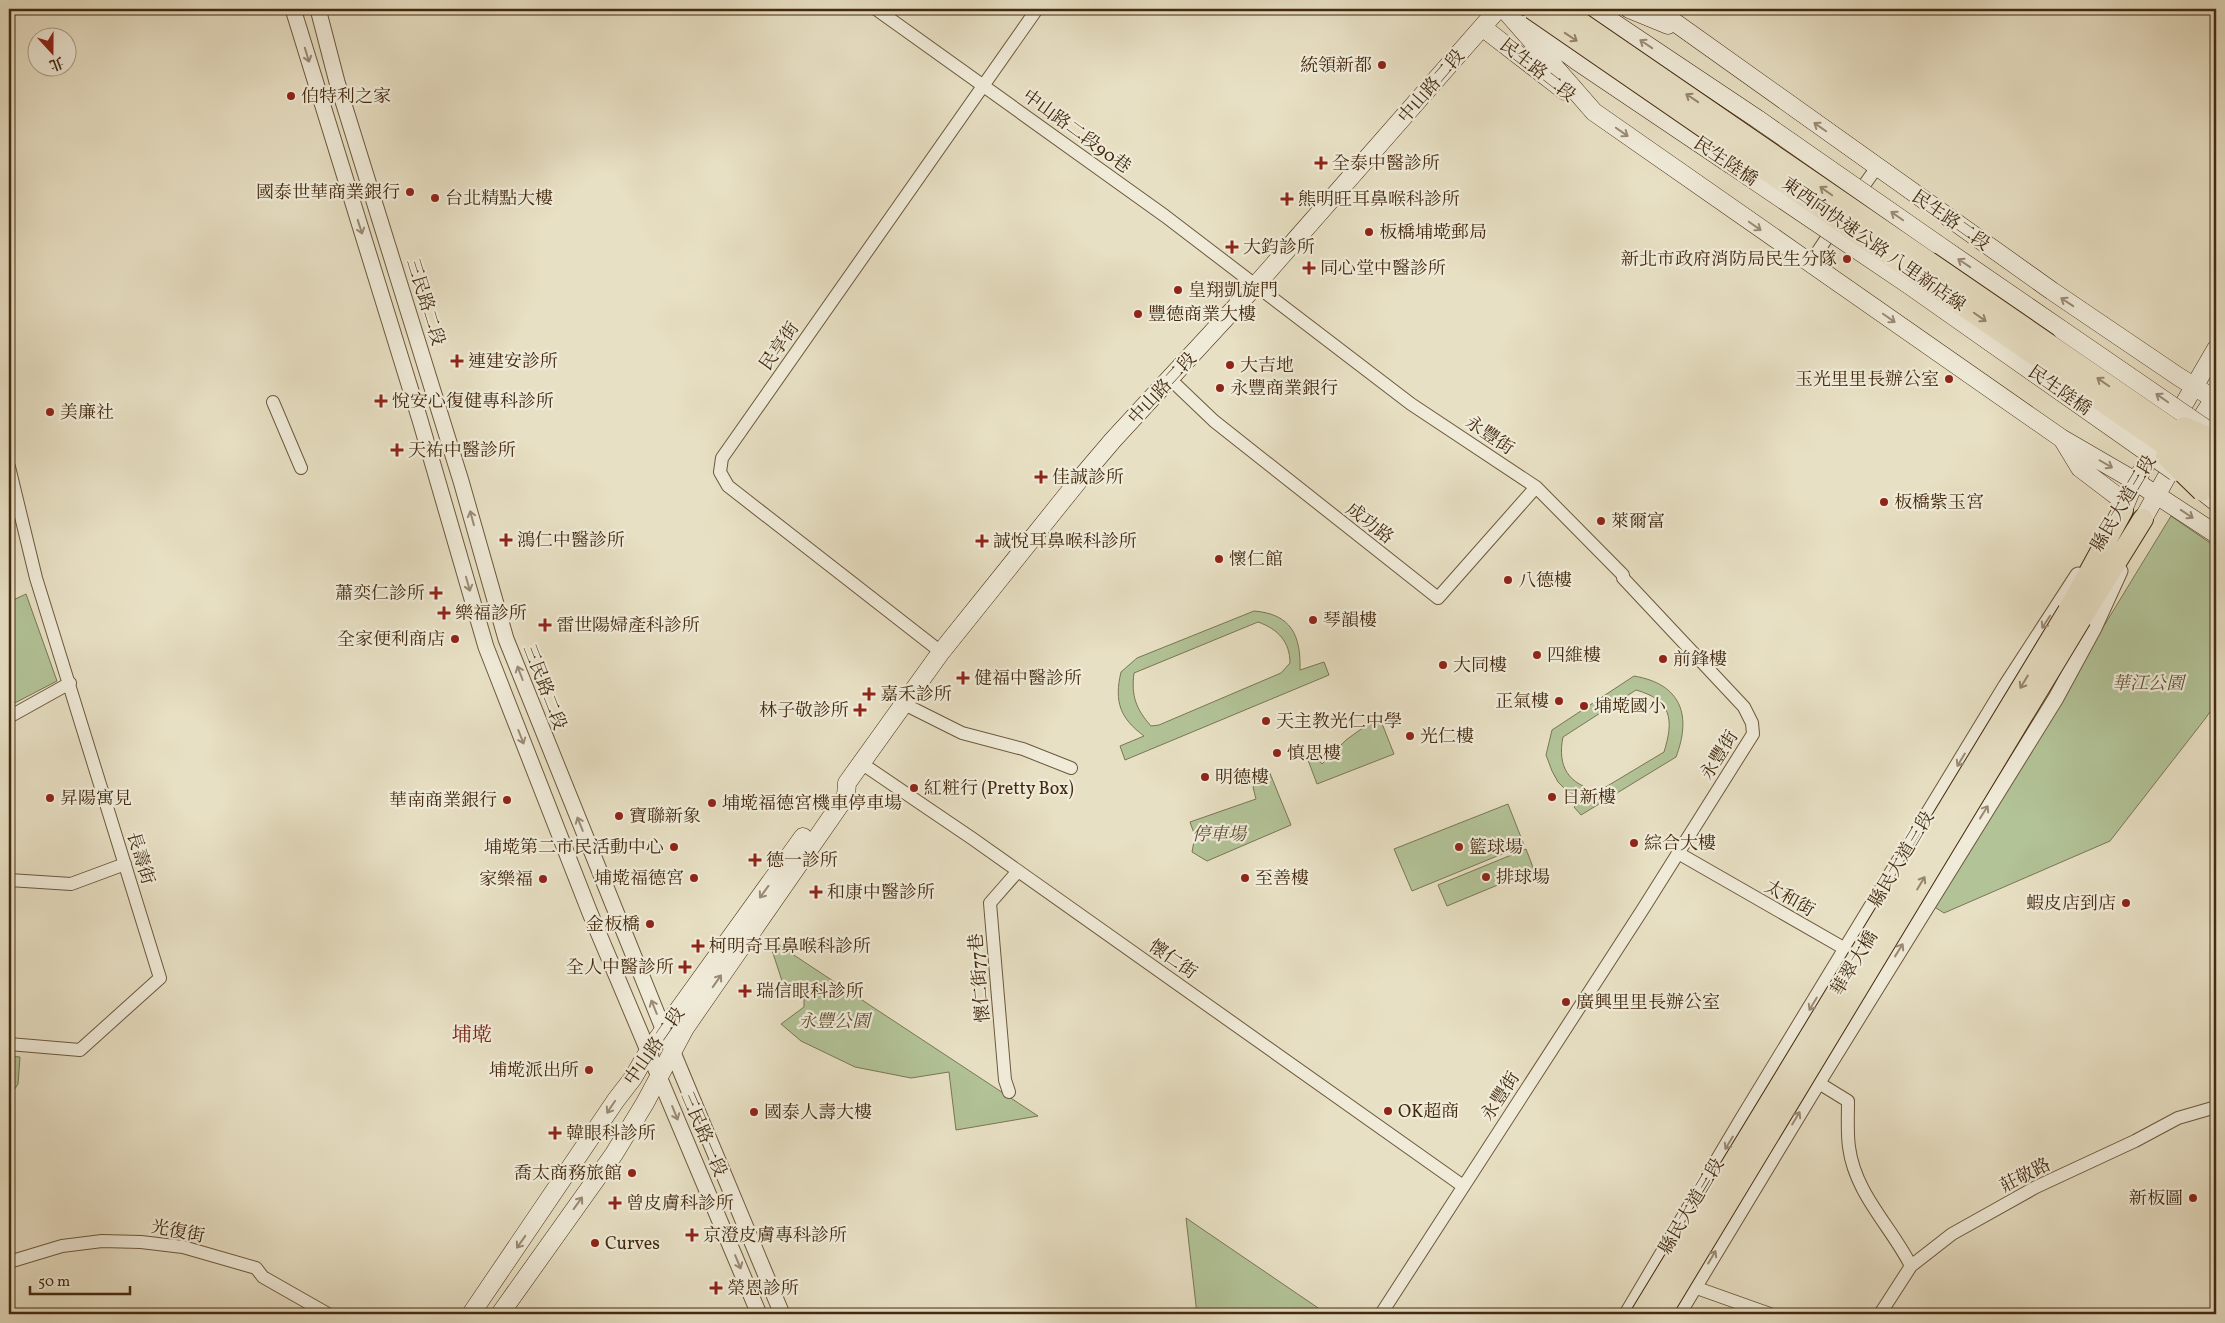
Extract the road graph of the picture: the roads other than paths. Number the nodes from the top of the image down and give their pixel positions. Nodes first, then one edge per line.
1 (293, 9) edge
2 (318, 9) edge
3 (876, 9) edge
4 (1037, 9) edge
5 (1498, 9) edge
6 (1505, 9) edge
7 (1532, 9) edge
8 (1561, 9) edge
9 (1593, 9) edge
10 (1629, 9) edge
11 (1656, 9) edge
12 (1482, 27) junction
13 (1689, 34) junction
14 (982, 85) junction
15 (1594, 112) junction
16 (1877, 167) junction
17 (1810, 263) junction
18 (1256, 285) junction
19 (2216, 349) edge
20 (1170, 379) junction
21 (2194, 385) junction
22 (2216, 398) edge
23 (273, 402) dead end
24 (2135, 414) junction
25 (2216, 436) edge
26 (2061, 438) junction
27 (2216, 441) edge
28 (2216, 460) edge
29 (9, 467) edge
30 (301, 468) dead end
31 (2135, 481) junction
32 (1536, 487) junction
33 (2211, 491) edge
34 (2157, 495) junction
35 (2125, 507) junction
36 (2143, 519) junction
37 (2216, 534) edge
38 (2075, 615) junction
39 (941, 652) junction
40 (70, 683) junction
41 (902, 703) junction
42 (9, 717) edge
43 (861, 762) junction
44 (1071, 768) dead end
45 (846, 784) junction
46 (1678, 853) junction
47 (125, 864) junction
48 (1018, 871) junction
49 (9, 880) edge
50 (1846, 950) junction
51 (1885, 973) junction
52 (664, 1031) junction
53 (9, 1044) edge
54 (648, 1052) junction
55 (672, 1052) junction
56 (1779, 1060) junction
57 (659, 1076) junction
58 (1819, 1082) junction
59 (1009, 1092) dead end
60 (2216, 1107) edge
61 (1463, 1186) junction
62 (9, 1262) edge
63 (1911, 1266) junction
64 (1694, 1288) junction
65 (328, 1314) edge
66 (471, 1314) edge
67 (500, 1314) edge
68 (759, 1314) edge
69 (782, 1314) edge
70 (1381, 1314) edge
71 (1627, 1314) edge
72 (1641, 1314) edge
73 (1661, 1314) edge
74 (1678, 1314) edge
75 (1770, 1314) edge
76 (1880, 1314) edge

1 -> 54 street
52 -> 2 street, 三民路二段
3 - 14 street, 中山路二段90巷
4 - 14 street, 民享街
5 - 12 main road, 中山路二段
6 - 15 main road, 民生路二段
6 - 33 main road, 民生陸橋, bridge
7 -> 24 highway, 東西向快速公路 八里新店線, bridge
24 -> 8 highway, 東西向快速公路 八里新店線, bridge
25 -> 9 main road, bridge
10 - 13 main road, 民生路二段
11 - 13 main road, 民生路二段
12 - 15 main road, 民生路二段
12 - 18 main road, 中山路二段
16 -> 13 main road, 民生路二段
14 - 18 street, 中山路二段90巷
14 - 39 street, 民享街
15 -> 17 main road, 民生路二段
16 - 17 street
21 -> 16 main road, 民生路二段
17 -> 26 main road, 民生路二段
18 - 20 main road, 中山路二段
18 - 32 street, 永豐街
19 - 21 main road, 縣民大道三段
20 - 32 street, 成功路
20 - 39 main road, 中山路二段
21 - 22 main road, 民生路二段
21 - 31 main road, 縣民大道三段
22 - 34 main road, 縣民大道三段
23 - 30 street
24 - 27 highway, bridge
24 - 28 highway, 東西向快速公路 八里新店線, bridge
24 - 33 highway, 東西向快速公路 八里新店線, bridge
26 -> 31 main road, 民生路二段
26 - 35 main road, 民生路二段
29 - 40 street, 長壽街
31 - 34 main road, 民生路二段
31 - 35 main road, 縣民大道三段
32 - 46 street, 永豐街
34 - 36 main road, 縣民大道三段
34 -> 37 main road, 民生路二段
35 - 38 highway
35 -> 50 street, 縣民大道三段
36 - 38 highway
51 -> 36 street, 縣民大道三段
38 -> 72 highway, 華翠大橋, bridge
73 -> 38 highway, 華翠大橋, bridge
39 - 41 main road, 中山路二段
40 - 42 street
40 - 47 street, 長壽街
41 - 43 main road, 中山路二段
41 - 44 street
43 - 45 main road, 中山路二段
43 - 48 street, 懷仁街
45 -> 52 main road, 中山路二段
55 -> 45 main road, 中山路二段
46 - 50 street, 太和街
46 - 61 street, 永豐街
47 - 49 street
47 - 53 street, 長壽街
48 - 59 street, 懷仁街77巷
48 - 61 street, 懷仁街
50 - 51 street, 太和街
50 -> 56 street, 縣民大道三段
51 - 58 street, 縣民大道三段
52 - 54 main road, 中山路二段
52 - 55 street, 三民路二段
54 - 57 street, 三民路一段
54 -> 66 main road, 中山路二段
55 - 57 main road, 中山路二段
55 - 69 street, 三民路一段
56 - 58 street
56 -> 71 street, 縣民大道三段
67 -> 57 main road, 中山路二段
57 -> 68 street, 三民路一段
58 - 63 street
64 -> 58 street, 縣民大道三段
60 - 63 street, 莊敬路
61 - 70 street, 永豐街
62 - 65 street, 光復街
63 - 76 street, 莊敬路
64 - 74 street, 縣民大道三段
64 - 75 street

